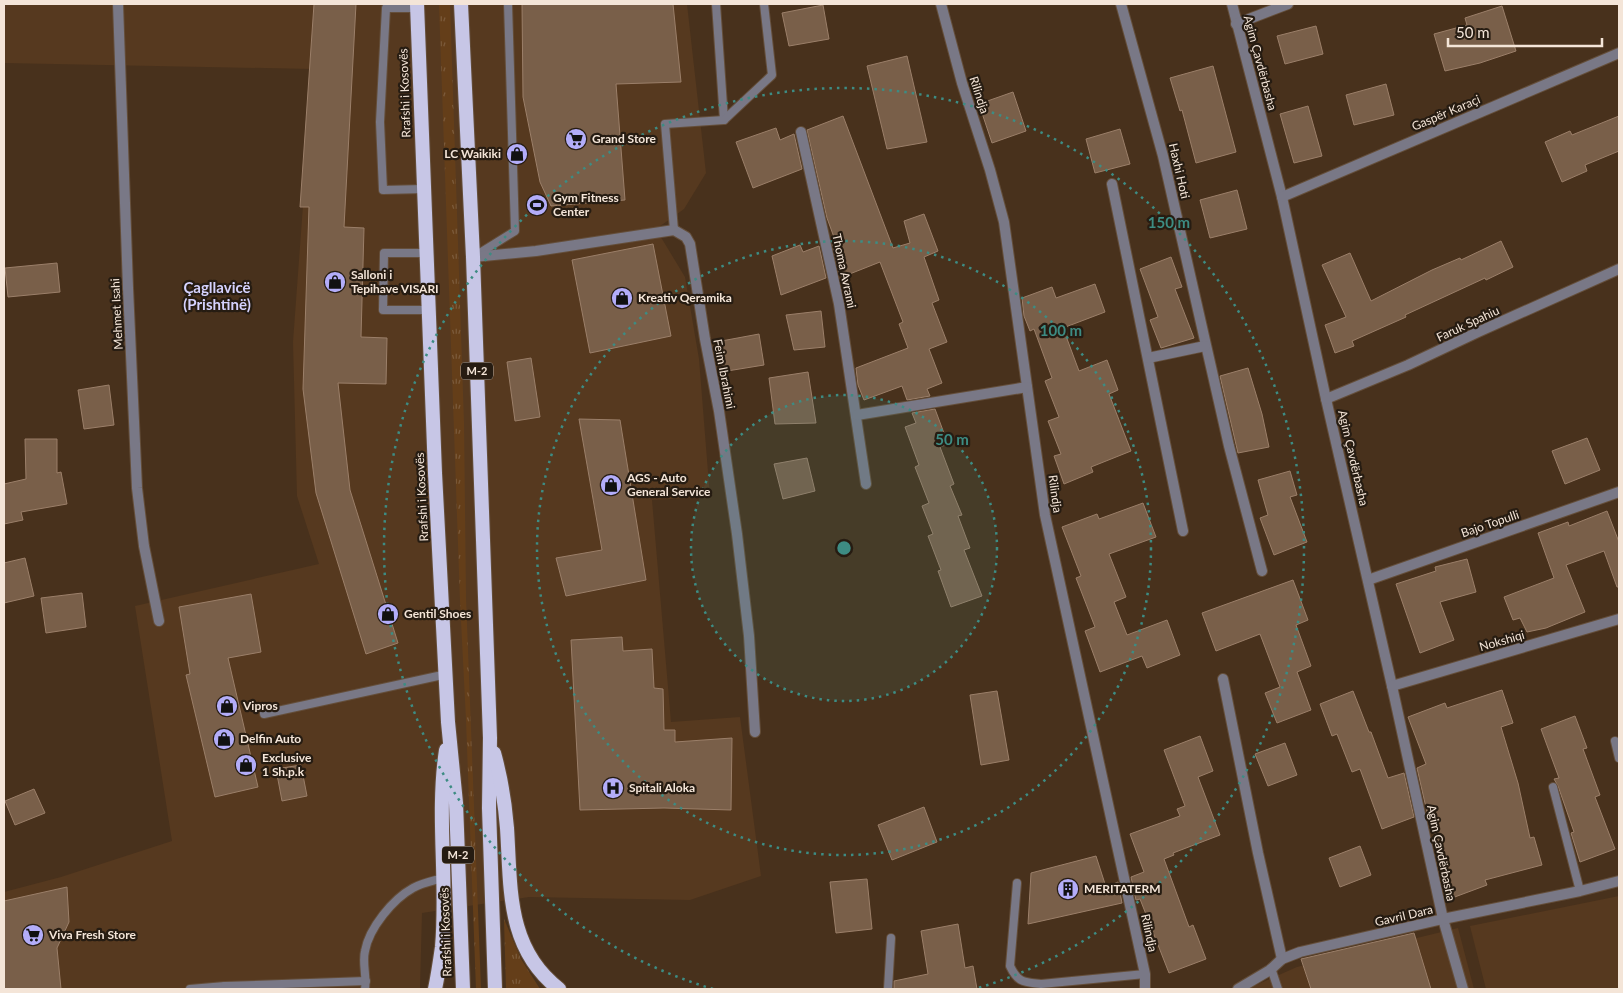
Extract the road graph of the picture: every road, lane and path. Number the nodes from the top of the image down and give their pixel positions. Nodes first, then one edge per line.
1 (118, 4) edge
2 (462, 4) edge
3 (508, 4) edge
4 (716, 4) edge
5 (764, 4) edge
6 (941, 4) edge
7 (1121, 4) edge
8 (1232, 4) edge
9 (1288, 4) edge
10 (417, 6) edge
11 (1236, 24) junction
12 (1619, 53) edge
13 (724, 120) junction
14 (801, 132) dead end
15 (1112, 184) dead end
16 (424, 189) junction
17 (1282, 196) junction
18 (674, 230) junction
19 (427, 253) junction
20 (473, 257) junction
21 (1619, 269) edge
22 (429, 310) junction
23 (1205, 346) junction
24 (1148, 358) junction
25 (1027, 387) junction
26 (1326, 399) junction
27 (857, 415) junction
28 (866, 484) dead end
29 (1619, 492) edge
30 (1183, 531) dead end
31 (1262, 571) dead end
32 (1368, 580) junction
33 (1619, 619) edge
34 (159, 621) dead end
35 (447, 674) junction
36 (1224, 679) dead end
37 (1392, 686) junction
38 (264, 714) dead end
39 (448, 722) junction
40 (755, 732) dead end
41 (490, 738) junction
42 (1615, 741) dead end
43 (1619, 758) edge
44 (1553, 787) dead end
45 (443, 878) junction
46 (1619, 880) edge
47 (1017, 883) dead end
48 (1580, 891) junction
49 (1443, 920) junction
50 (891, 938) dead end
51 (1282, 959) junction
52 (1271, 968) junction
53 (1145, 974) junction
54 (365, 985) edge
55 (283, 987) edge
56 (225, 988) edge
57 (190, 989) edge
58 (435, 989) edge
59 (463, 989) edge
60 (494, 989) edge
61 (559, 989) edge
62 (888, 989) edge
63 (1146, 989) edge
64 (1238, 989) edge
65 (1278, 989) edge
66 (1463, 989) edge

1 - 34 street, Mehmet Isahi
2 - 20 highway, M-2
3 - 20 lane
4 - 13 lane
5 - 13 lane
6 - 25 street, Rilindja
7 - 23 street, Haxhi Hoti
8 - 11 street, Agim Çavdërbasha
9 - 11 street
10 - 16 highway, Rrafshi i Kosovës / M-2
10 - 16 lane
11 - 17 street, Agim Çavdërbasha
12 - 17 street, Gaspër Karaçi
13 - 18 lane
14 - 27 street, Thoma Avrami
15 - 24 street
16 - 19 highway, Rrafshi i Kosovës / M-2
17 - 26 street, Agim Çavdërbasha
18 - 20 street
18 - 40 street, Feim Ibrahimi
19 - 22 highway, Rrafshi i Kosovës / M-2
19 - 22 lane
20 - 41 highway, M-2
21 - 26 street, Faruk Spahiu
22 - 35 highway, Rrafshi i Kosovës / M-2
23 - 24 street
23 - 31 street, Haxhi Hoti
24 - 30 street
25 - 27 street
25 - 53 street, Rilindja
26 - 32 street, Agim Çavdërbasha
27 - 28 street, Thoma Avrami
29 - 32 street, Bajo Topulli
32 - 37 street, Agim Çavdërbasha
33 - 37 street, Nokshiqi
35 - 38 lane
35 - 39 highway, Rrafshi i Kosovës / M-2
36 - 51 street
37 - 49 street, Agim Çavdërbasha
39 - 45 highway
39 - 59 highway, Rrafshi i Kosovës / M-2
41 - 60 highway, M-2
41 - 61 highway
42 - 43 lane
44 - 48 lane
45 - 54 lane
45 - 58 highway
46 - 48 street, Gavril Dara
47 - 53 lane
48 - 49 street, Gavril Dara
49 - 51 street, Gavril Dara
49 - 66 street, Agim Çavdërbasha
50 - 62 lane
51 - 52 street, Gavril Dara
52 - 64 street, Gavril Dara
52 - 65 lane
53 - 63 street, Rilindja
54 - 55 lane
55 - 56 lane
56 - 57 lane

